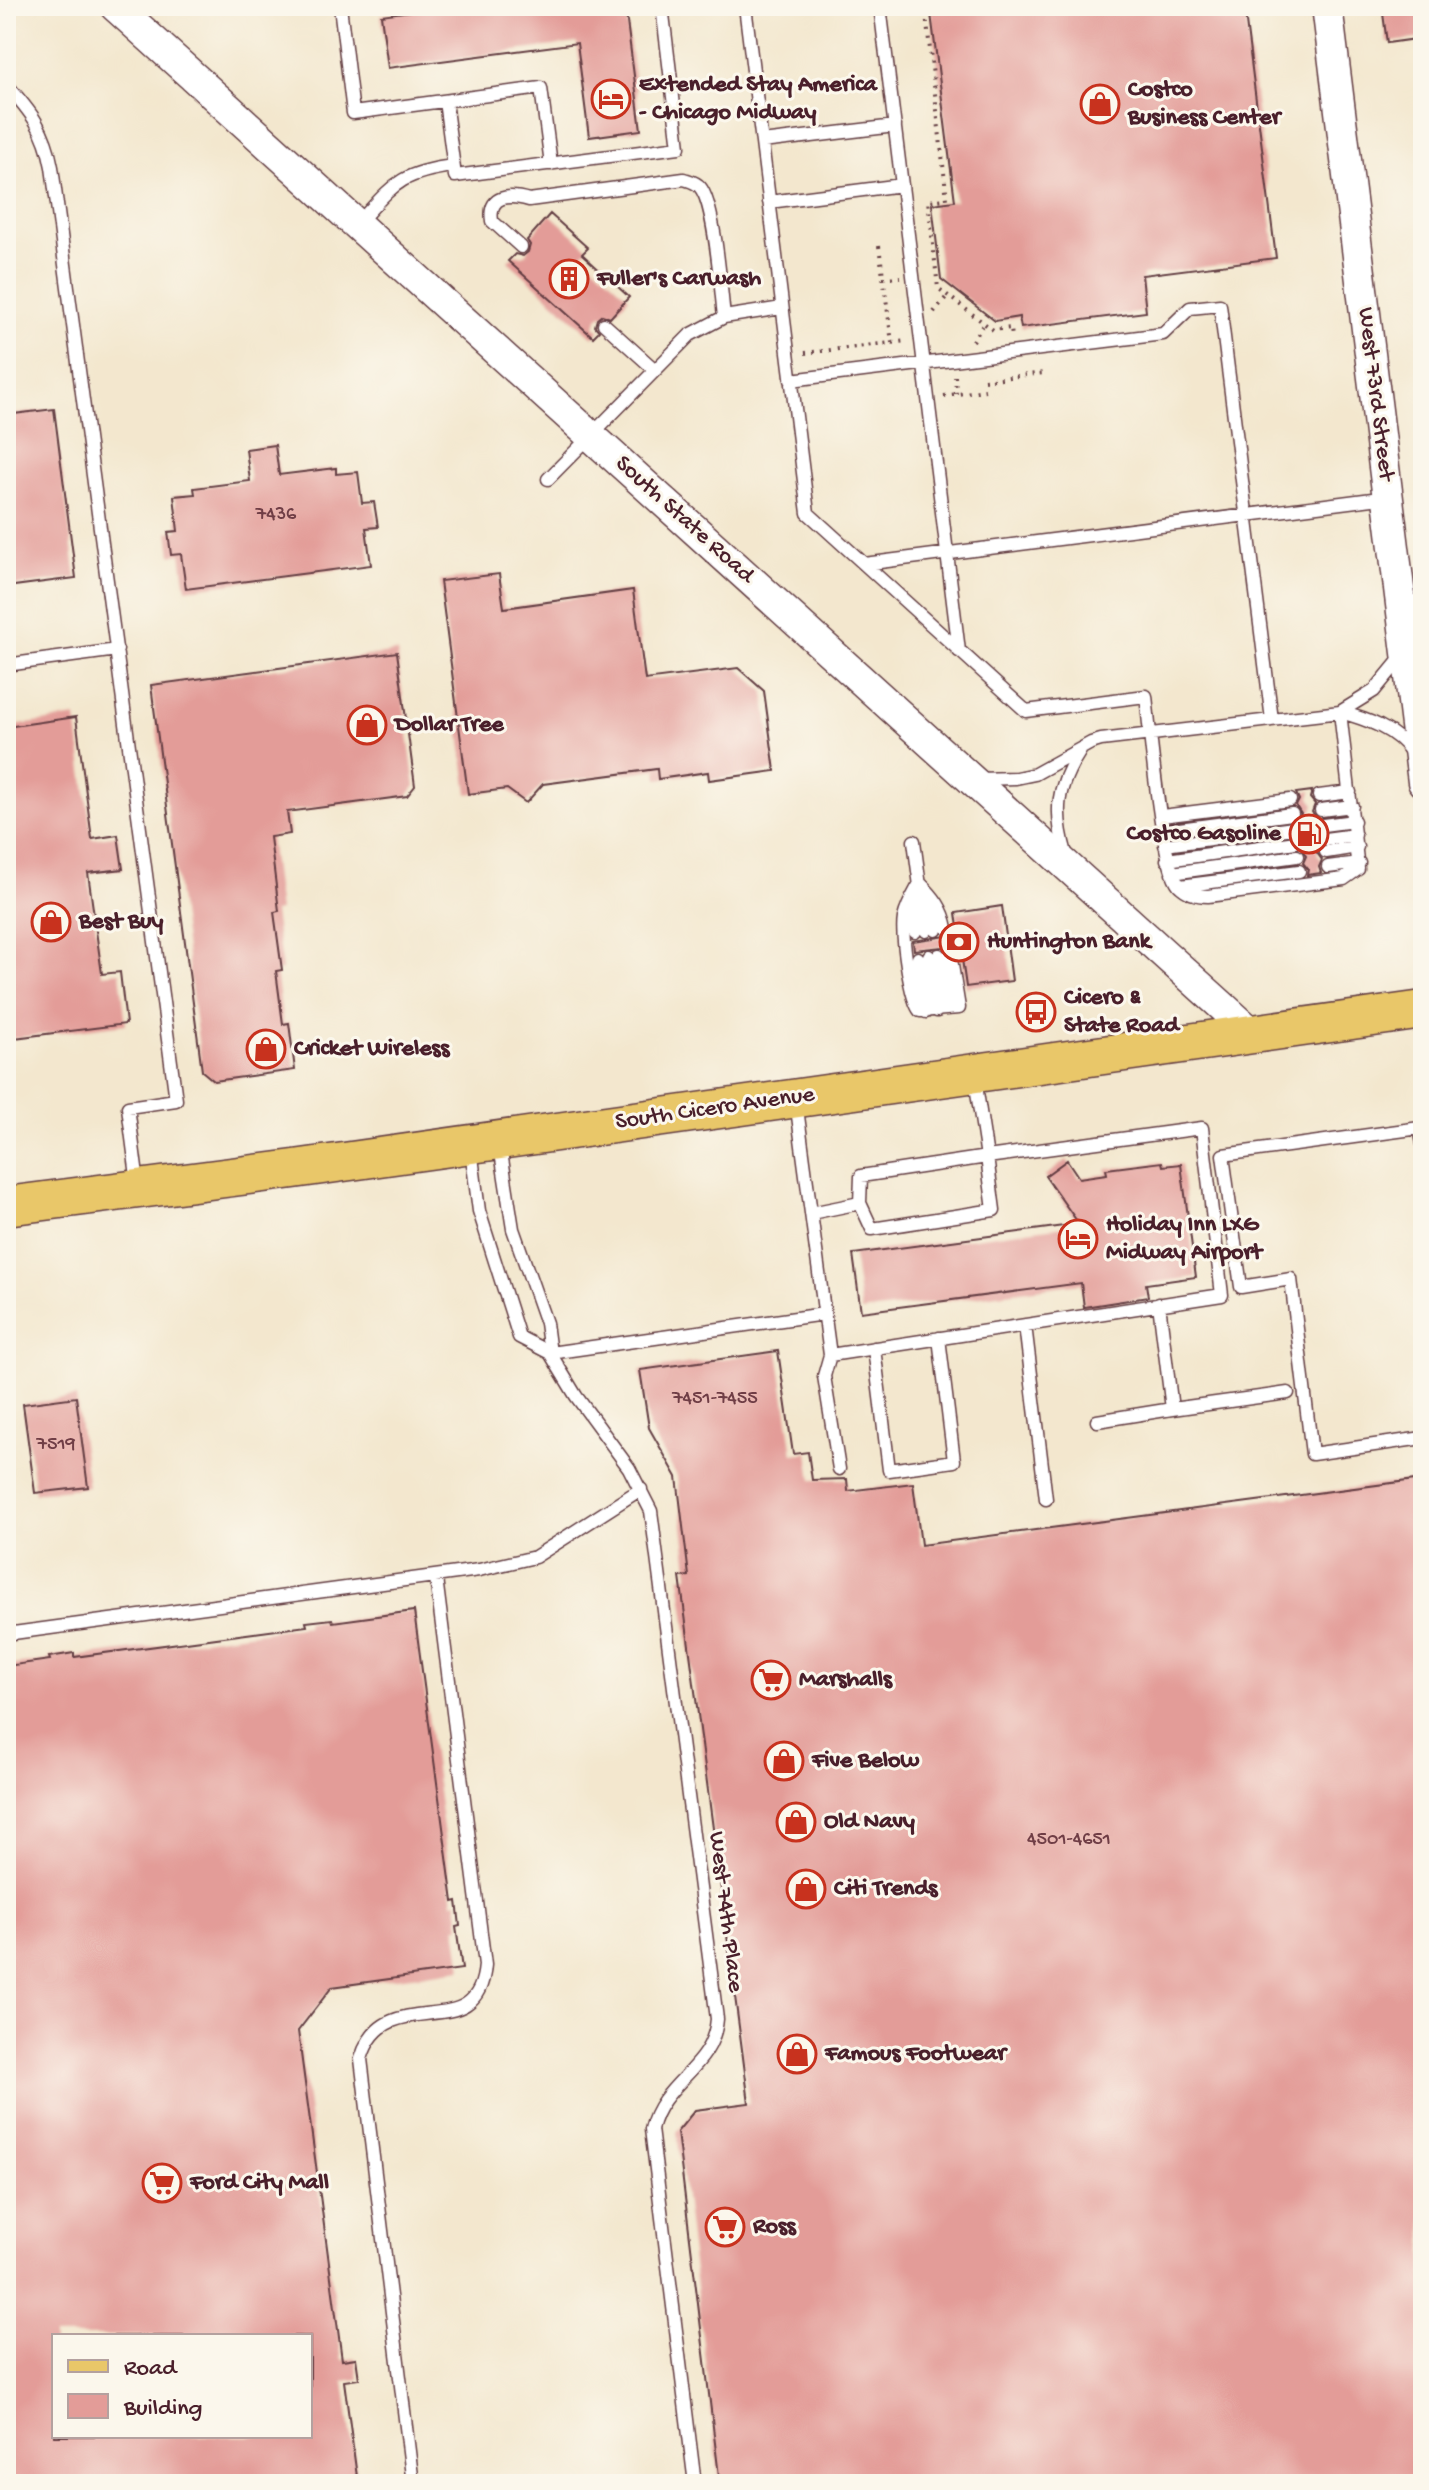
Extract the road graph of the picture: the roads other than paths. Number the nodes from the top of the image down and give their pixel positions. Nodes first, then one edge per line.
1 (115, 6) edge
2 (340, 6) edge
3 (662, 6) edge
4 (745, 6) edge
5 (880, 6) edge
6 (1327, 6) edge
7 (6, 84) edge
8 (445, 101) junction
9 (895, 126) junction
10 (762, 142) junction
11 (551, 164) junction
12 (453, 166) junction
13 (684, 179) junction
14 (902, 185) junction
15 (513, 196) junction
16 (769, 202) junction
17 (357, 225) junction
18 (521, 247) dead end
19 (782, 308) junction
20 (724, 317) junction
21 (604, 324) dead end
22 (924, 363) junction
23 (654, 369) junction
24 (791, 380) junction
25 (589, 434) junction
26 (548, 479) dead end
27 (1388, 497) junction
28 (1246, 515) junction
29 (947, 553) junction
30 (864, 564) junction
31 (1412, 645) edge
32 (117, 650) junction
33 (959, 651) junction
34 (6, 665) edge
35 (1340, 712) junction
36 (1272, 720) junction
37 (1151, 735) junction
38 (1082, 748) junction
39 (1422, 775) edge
40 (970, 779) junction
41 (1350, 792) junction
42 (1319, 796) dead end
43 (1290, 800) dead end
44 (1352, 806) junction
45 (1321, 810) dead end
46 (1292, 814) dead end
47 (1162, 816) junction
48 (1354, 821) junction
49 (1323, 825) dead end
50 (1294, 828) dead end
51 (1164, 831) junction
52 (914, 841) dead end
53 (1356, 841) junction
54 (1165, 845) junction
55 (1325, 845) dead end
56 (1167, 860) junction
57 (1359, 863) junction
58 (1328, 867) dead end
59 (1071, 871) junction
60 (1299, 871) dead end
61 (1172, 873) junction
62 (920, 883) junction
63 (1180, 886) junction
64 (911, 900) junction
65 (931, 930) junction
66 (942, 1010) junction
67 (1423, 1010) edge
68 (1253, 1034) junction
69 (974, 1073) junction
70 (795, 1098) junction
71 (485, 1142) junction
72 (1423, 1144) edge
73 (987, 1157) junction
74 (138, 1189) junction
75 (860, 1203) junction
76 (6, 1206) edge
77 (811, 1213) junction
78 (1159, 1304) junction
79 (824, 1314) junction
80 (1025, 1325) junction
81 (939, 1338) junction
82 (874, 1348) junction
83 (550, 1353) junction
84 (830, 1355) junction
85 (1288, 1393) dead end
86 (1172, 1409) junction
87 (1097, 1421) dead end
88 (1423, 1438) edge
89 (839, 1469) dead end
90 (641, 1489) junction
91 (1046, 1499) dead end
92 (436, 1578) junction
93 (6, 1634) edge
94 (413, 2484) edge
95 (695, 2484) edge

1 - 17 street, South State Road
2 - 8 lane
3 - 11 lane
4 - 10 lane
5 - 9 lane
6 - 27 street, West 73rd Street
7 - 32 lane
8 - 11 lane
8 - 12 lane
9 - 10 lane
9 - 14 lane
10 - 16 lane
11 - 12 lane
12 - 17 lane
13 - 15 lane
13 - 15 lane
13 - 20 lane
14 - 16 lane
14 - 22 lane
15 - 18 lane
16 - 19 lane
17 - 25 street, South State Road
19 - 20 lane
19 - 24 lane
20 - 23 lane
21 - 23 lane
22 - 24 lane
22 - 28 lane
22 - 29 lane
23 - 25 lane
24 - 30 lane
25 - 26 lane
25 - 40 street, South State Road
27 - 28 lane
27 - 31 street, West 73rd Street
28 - 29 lane
28 - 36 lane
29 - 30 lane
29 - 33 lane
30 - 33 lane
31 - 35 lane
31 - 39 street, West 73rd Street
32 - 34 lane
32 - 74 lane
33 - 37 lane
35 - 36 lane
35 - 39 lane
35 - 41 lane
36 - 37 lane
37 - 38 lane
37 - 47 lane
38 - 40 lane
38 - 59 lane
40 - 59 street, South State Road
41 - 42 lane
41 - 44 lane
43 - 47 lane
44 - 45 lane
44 - 48 lane
46 - 51 lane
47 - 51 lane
48 - 49 lane
48 - 53 lane
50 - 54 lane
51 - 54 lane
52 - 62 lane
53 - 55 lane
53 - 57 lane
54 - 56 lane
56 - 61 lane
56 - 61 lane
57 - 58 lane
57 - 63 lane
59 - 68 street, South State Road
60 - 63 lane
61 - 63 lane
62 - 64 lane
62 - 65 lane
62 - 65 lane
64 - 65 lane
64 - 66 lane
66 - 66 lane
67 - 68 main road, South Cicero Avenue
68 - 69 main road, South Cicero Avenue
69 - 70 main road, South Cicero Avenue
69 - 73 lane
70 - 71 main road, South Cicero Avenue
70 - 77 lane
71 - 74 main road, South Cicero Avenue
71 - 83 lane, West 74th Place
71 - 83 lane, West 74th Place
72 - 88 lane
73 - 75 lane
73 - 75 lane
73 - 78 lane
74 - 76 main road, South Cicero Avenue
75 - 77 lane
77 - 79 lane
78 - 80 lane
78 - 86 lane
79 - 83 lane
79 - 84 lane
80 - 81 lane
80 - 91 lane
81 - 82 lane
81 - 82 lane
82 - 84 lane
83 - 90 lane, West 74th Place
84 - 89 lane
85 - 86 lane
86 - 87 lane
90 - 92 lane
90 - 95 lane, West 74th Place
92 - 93 lane
92 - 94 lane

